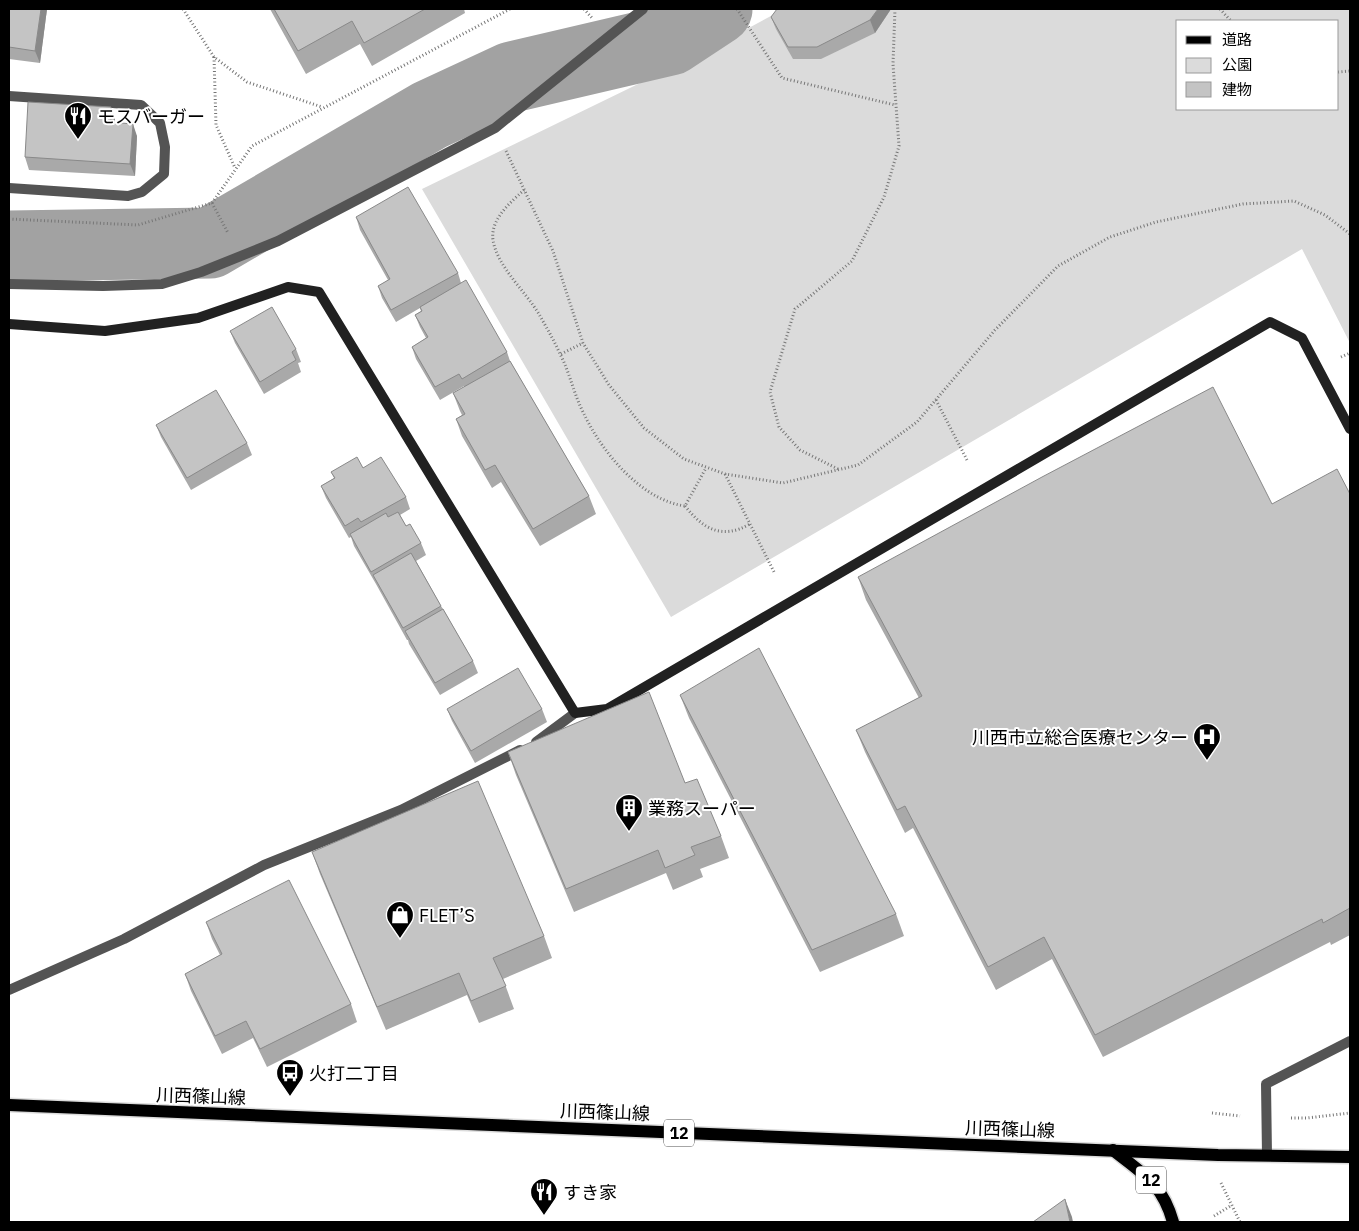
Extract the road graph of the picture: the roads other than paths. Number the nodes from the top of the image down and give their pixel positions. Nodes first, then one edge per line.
1 (643, 9) edge
2 (9, 96) edge
3 (9, 188) edge
4 (9, 284) edge
5 (9, 324) edge
6 (1350, 429) edge
7 (575, 713) junction
8 (9, 990) edge
9 (1350, 1041) edge
10 (9, 1105) edge
11 (1113, 1150) junction
12 (1267, 1156) junction
13 (1350, 1157) edge
14 (1173, 1222) edge

1 - 4 street
2 - 3 street
5 - 7 street
6 - 7 street
7 - 8 street
9 - 12 street
10 - 11 main road, 川西篠山線 / 12
11 - 12 main road, 川西篠山線 / 12
11 - 14 main road, 12
12 - 13 main road, 川西篠山線 / 12

